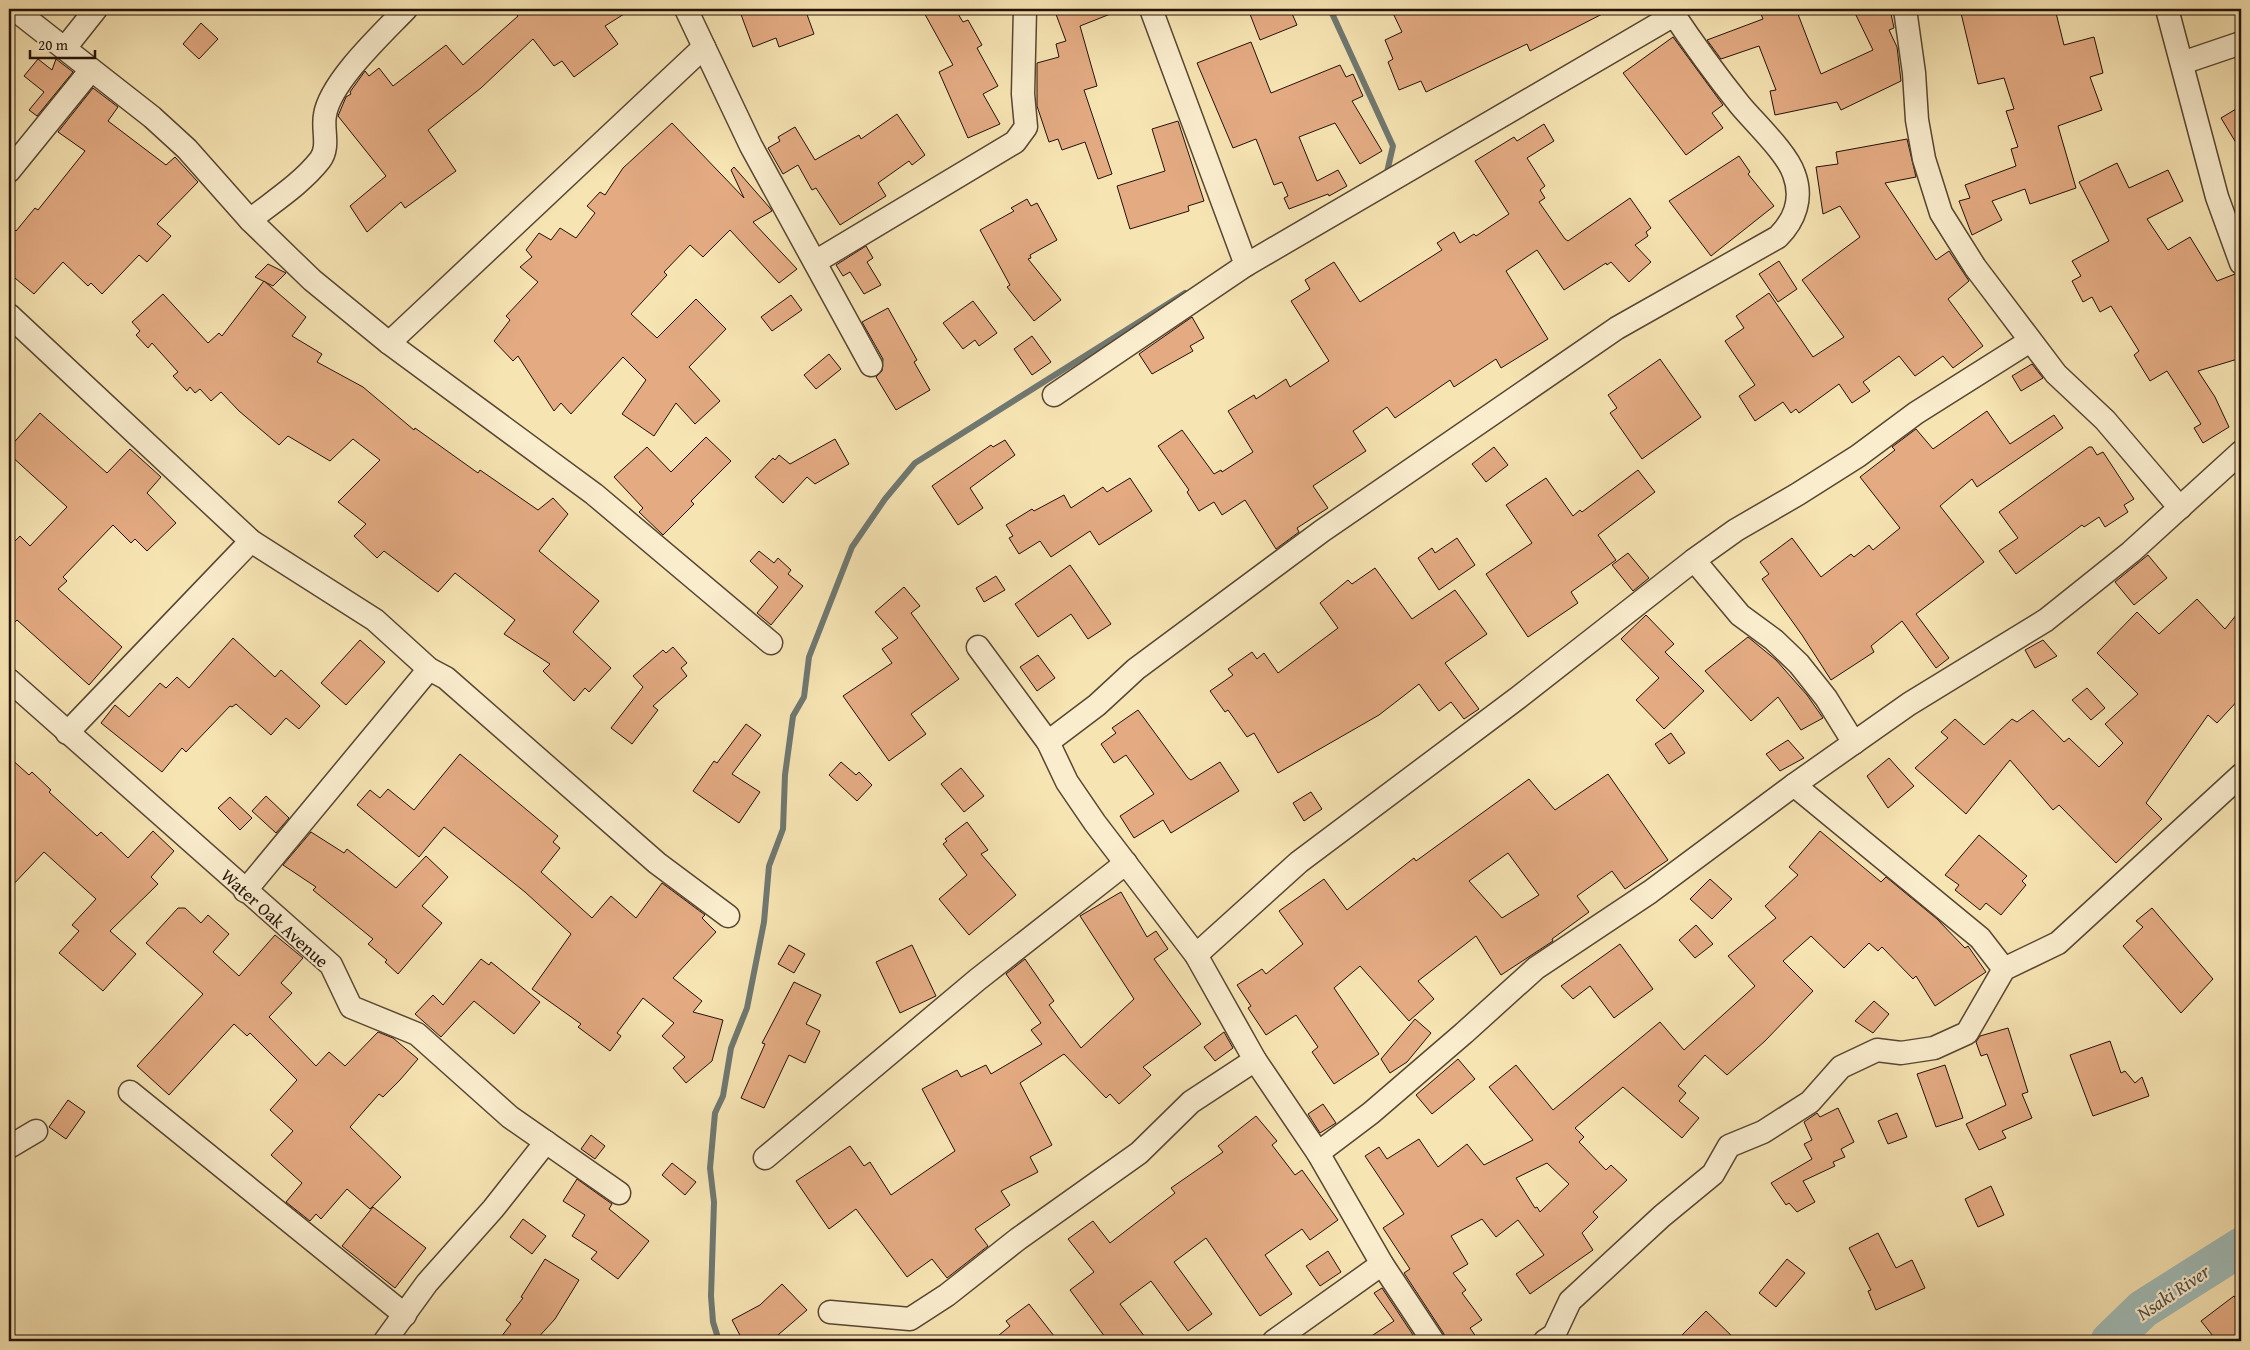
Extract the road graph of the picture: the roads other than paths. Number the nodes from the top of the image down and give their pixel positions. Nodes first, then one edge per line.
1 (14, 9) edge
2 (96, 9) edge
3 (406, 9) edge
4 (686, 9) edge
5 (1026, 9) edge
6 (1151, 9) edge
7 (1905, 9) edge
8 (2167, 9) edge
9 (1672, 12) edge
10 (2241, 43) edge
11 (704, 46) junction
12 (65, 48) junction
13 (2182, 63) junction
14 (91, 70) junction
15 (9, 171) edge
16 (250, 220) junction
17 (815, 262) junction
18 (2241, 263) edge
19 (1246, 265) junction
20 (9, 316) edge
21 (2030, 341) junction
22 (388, 343) junction
23 (871, 365) dead end
24 (1054, 396) dead end
25 (2241, 452) edge
26 (2180, 508) junction
27 (250, 542) junction
28 (1694, 560) junction
29 (771, 643) dead end
30 (978, 647) dead end
31 (430, 669) junction
32 (9, 680) edge
33 (67, 733) junction
34 (1048, 742) junction
35 (1854, 743) junction
36 (2238, 783) edge
37 (1794, 785) junction
38 (1126, 863) junction
39 (245, 892) junction
40 (728, 916) dead end
41 (1196, 955) junction
42 (2004, 969) junction
43 (1255, 1060) junction
44 (130, 1092) dead end
45 (36, 1131) dead end
46 (546, 1142) junction
47 (9, 1147) edge
48 (1318, 1153) junction
49 (765, 1158) dead end
50 (619, 1193) dead end
51 (1382, 1264) junction
52 (830, 1312) dead end
53 (405, 1315) junction
54 (385, 1341) edge
55 (1274, 1341) edge
56 (1433, 1341) edge
57 (1545, 1341) edge

1 - 12 street
2 - 12 street
3 - 16 street
4 - 11 street
5 - 17 street
6 - 19 street
7 - 21 street
8 - 13 street
9 - 19 street
9 - 34 street
10 - 13 street
11 - 17 street
11 - 22 street
12 - 14 street
13 - 18 street
14 - 15 street
14 - 16 street
16 - 22 street
17 - 23 street
19 - 24 street
20 - 27 street
21 - 26 street
21 - 28 street
22 - 29 street
25 - 26 street
26 - 35 street
27 - 31 street
27 - 33 street
28 - 35 street
28 - 41 street
30 - 34 street
31 - 39 street
31 - 40 street
32 - 33 street, Water Oak Avenue
33 - 39 street, Water Oak Avenue
34 - 38 street
35 - 37 street
36 - 42 street
37 - 42 street
37 - 48 street
38 - 41 street
38 - 49 street
39 - 46 street, Water Oak Avenue
41 - 43 street
42 - 57 street
43 - 48 street
43 - 52 street
44 - 53 street
45 - 47 street
46 - 50 street, Water Oak Avenue
46 - 53 street
48 - 51 street
51 - 55 street
51 - 56 street
53 - 54 street

